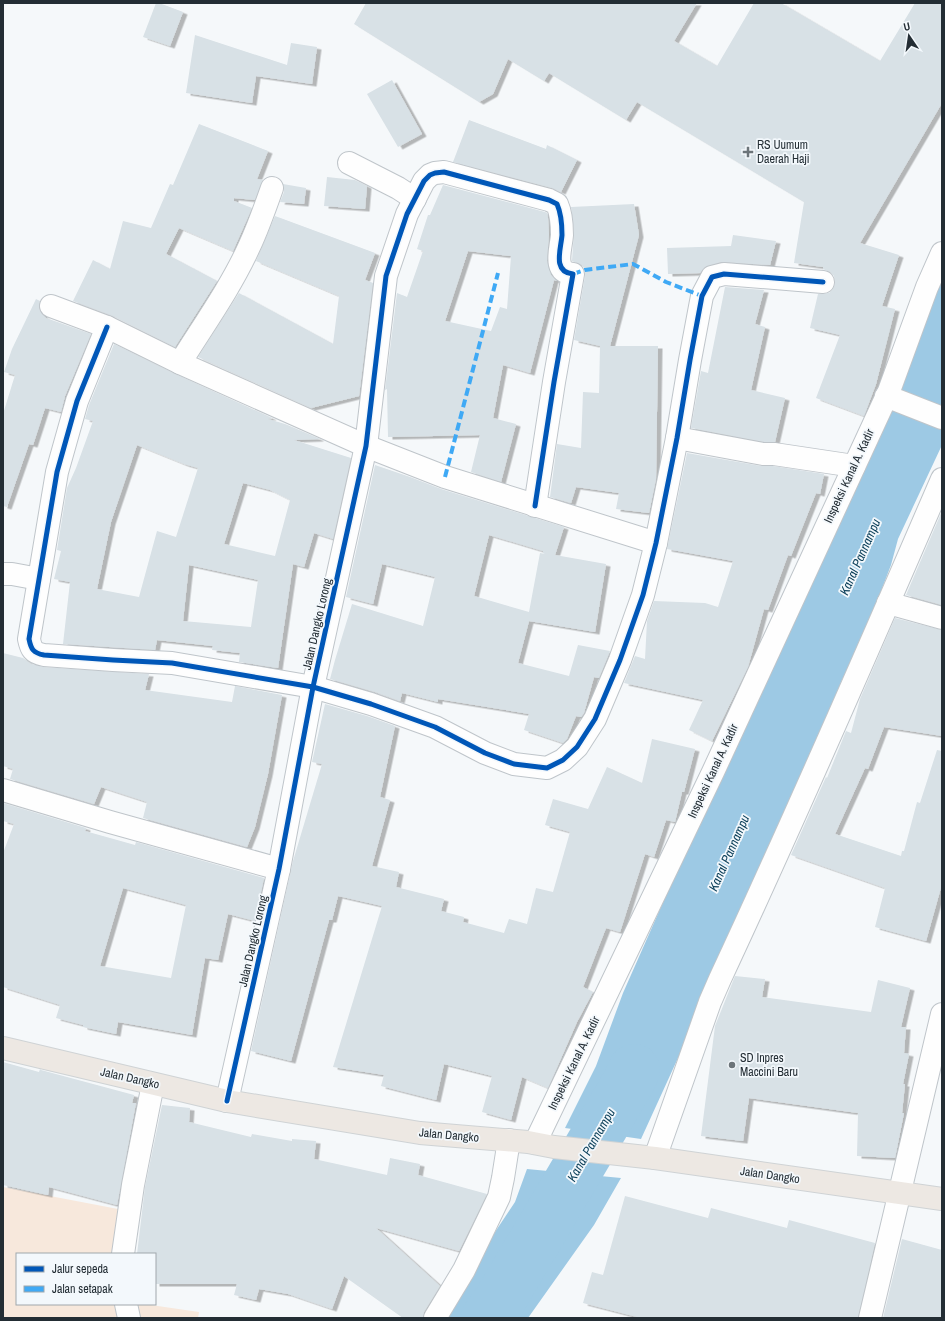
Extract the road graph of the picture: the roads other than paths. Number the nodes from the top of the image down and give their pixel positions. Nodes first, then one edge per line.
1 (349, 163) dead end
2 (272, 188) dead end
3 (415, 199) junction
4 (942, 253) edge
5 (823, 282) dead end
6 (51, 306) dead end
7 (107, 327) junction
8 (180, 363) junction
9 (886, 396) junction
10 (942, 418) edge
11 (677, 438) junction
12 (366, 446) junction
13 (854, 466) junction
14 (942, 479) edge
15 (535, 506) junction
16 (656, 543) junction
17 (3, 574) edge
18 (40, 579) junction
19 (888, 604) junction
20 (942, 618) edge
21 (313, 687) junction
22 (3, 790) edge
23 (279, 869) junction
24 (942, 1014) edge
25 (3, 1048) edge
26 (153, 1084) junction
27 (227, 1101) junction
28 (509, 1140) junction
29 (544, 1145) junction
30 (647, 1157) junction
31 (900, 1193) junction
32 (942, 1199) edge
33 (123, 1253) edge
34 (126, 1305) edge
35 (128, 1318) edge
36 (435, 1318) edge
37 (870, 1318) edge

1 - 3 street
2 - 8 street
3 - 12 street, Jalan Dangko Lorong
3 - 15 street, Jalan Dangko Lorong
4 - 9 street, Inspeksi Kanal A. Kadir
5 - 11 street
6 - 7 street
7 - 8 street
7 - 18 street
8 - 12 street
9 - 10 street
9 - 13 street, Inspeksi Kanal A. Kadir
11 - 13 street
11 - 16 street
12 - 15 street
12 - 21 street, Jalan Dangko Lorong
13 - 29 street, Inspeksi Kanal A. Kadir
14 - 19 street
15 - 16 street
16 - 21 street
17 - 18 street
18 - 21 street
19 - 20 street
19 - 30 street
21 - 23 street, Jalan Dangko Lorong
22 - 23 street
23 - 27 street, Jalan Dangko Lorong
24 - 31 street
25 - 26 main road, Jalan Dangko
26 - 27 main road, Jalan Dangko
26 - 33 street
27 - 28 main road, Jalan Dangko
28 - 29 main road, Jalan Dangko
28 - 36 street
29 - 30 main road, Jalan Dangko
30 - 31 main road, Jalan Dangko
31 - 32 main road, Jalan Dangko
31 - 37 street
34 - 35 street

